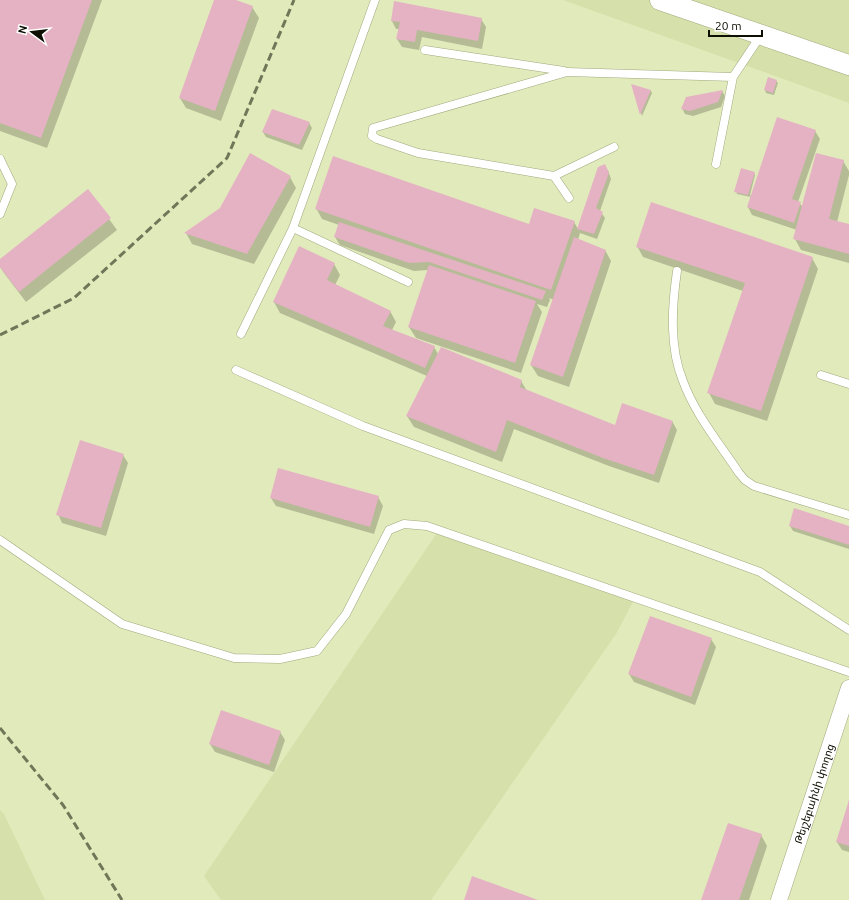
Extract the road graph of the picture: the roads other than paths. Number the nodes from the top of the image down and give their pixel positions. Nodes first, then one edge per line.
1 (375, 0) edge
2 (660, 0) edge
3 (761, 35) junction
4 (425, 50) dead end
5 (849, 65) edge
6 (567, 72) junction
7 (733, 77) junction
8 (614, 148) dead end
9 (0, 159) edge
10 (716, 164) dead end
11 (554, 176) junction
12 (570, 198) dead end
13 (0, 214) edge
14 (293, 228) junction
15 (677, 271) dead end
16 (408, 282) dead end
17 (241, 334) dead end
18 (236, 370) dead end
19 (821, 375) dead end
20 (849, 384) edge
21 (849, 515) edge
22 (0, 540) edge
23 (849, 630) edge
24 (849, 672) edge
25 (849, 688) edge
26 (779, 900) edge

1 - 14 lane
2 - 3 street
3 - 5 street
3 - 7 lane
4 - 6 lane
6 - 7 lane
6 - 11 lane
7 - 10 lane
8 - 11 lane
9 - 13 lane
11 - 12 lane
14 - 16 lane
14 - 17 lane
15 - 21 lane
18 - 23 lane
19 - 20 lane
22 - 24 lane
25 - 26 street, Թեյշեբաինի փողոց

